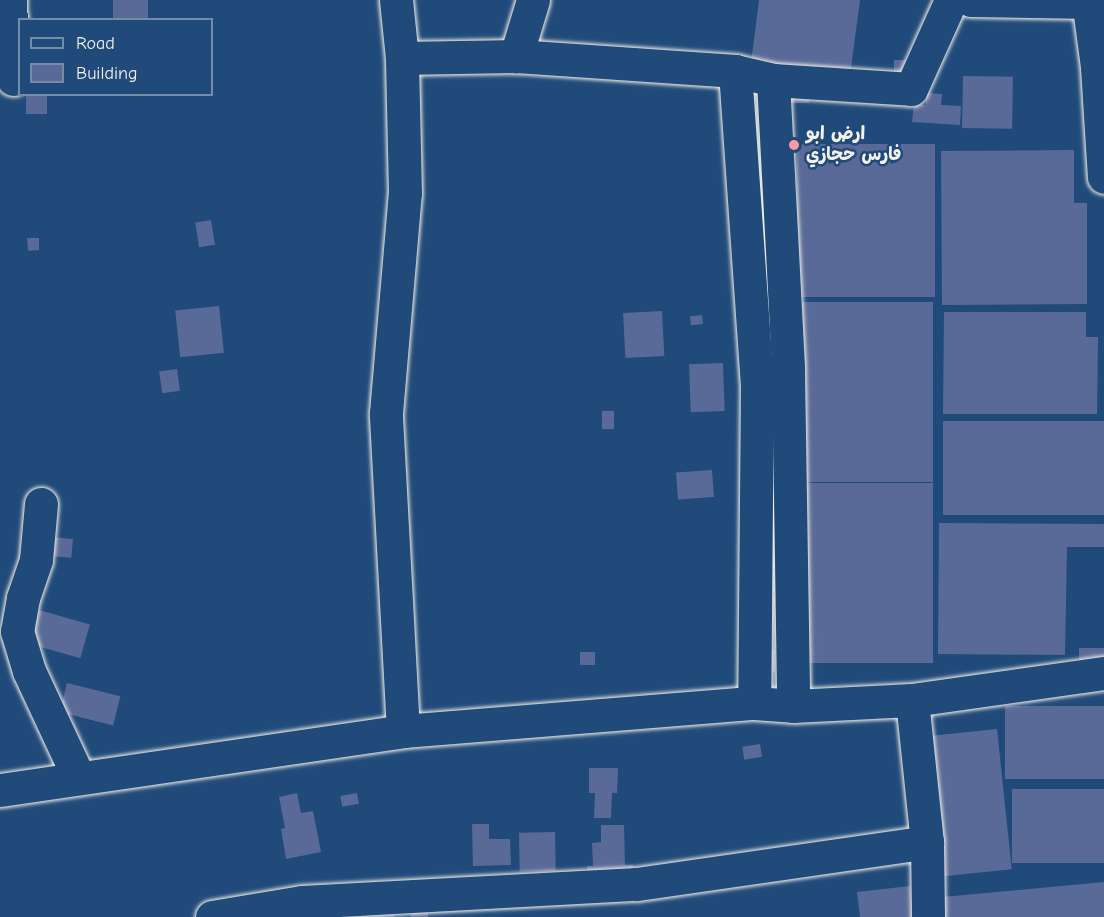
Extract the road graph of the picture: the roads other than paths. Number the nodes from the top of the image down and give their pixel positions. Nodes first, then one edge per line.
1 (10, 0) edge
2 (396, 0) edge
3 (532, 0) edge
4 (951, 0) edge
5 (971, 0) edge
6 (1088, 1) edge
7 (516, 56) junction
8 (402, 58) junction
9 (1100, 66) edge
10 (735, 71) junction
11 (13, 79) dead end
12 (773, 80) junction
13 (1104, 177) edge
14 (41, 504) dead end
15 (1104, 673) edge
16 (912, 700) junction
17 (754, 703) junction
18 (792, 706) junction
19 (403, 731) junction
20 (79, 778) junction
21 (0, 790) edge
22 (927, 842) junction
23 (212, 917) edge
24 (928, 917) edge

1 - 11 street
2 - 8 street
3 - 7 street
4 - 12 street
5 - 6 street
6 - 9 street
7 - 8 street
7 - 10 street
8 - 19 street
9 - 13 street
10 - 12 street
10 - 17 street
12 - 18 street
14 - 20 street
15 - 16 street
16 - 18 street
16 - 22 street
17 - 18 street
17 - 19 street
19 - 20 street
20 - 21 street
22 - 23 street
22 - 24 street

